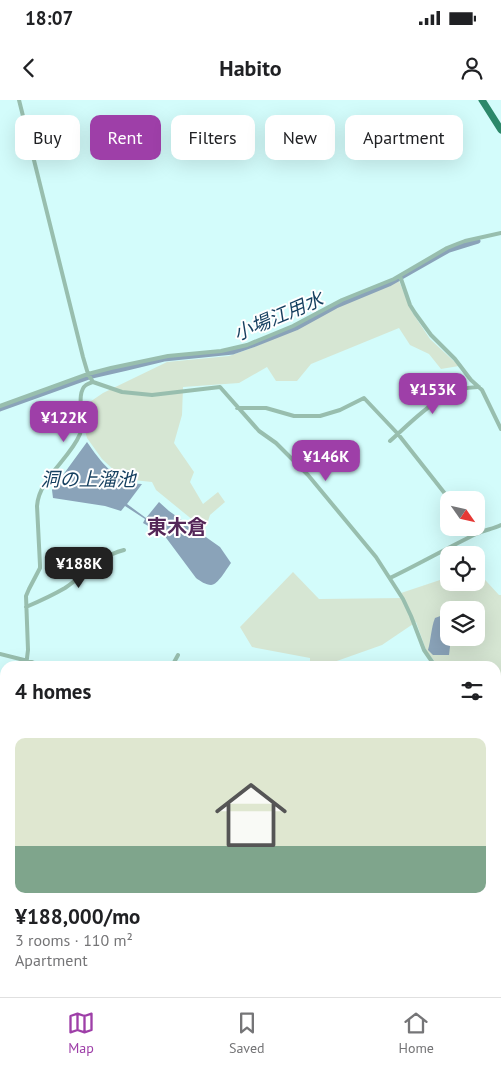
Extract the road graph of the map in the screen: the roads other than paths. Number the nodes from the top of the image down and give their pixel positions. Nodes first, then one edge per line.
1 (20, 100) edge
2 (482, 100) edge
3 (501, 130) edge
4 (501, 233) edge
5 (401, 278) junction
6 (90, 377) junction
7 (479, 387) junction
8 (0, 406) edge
9 (237, 408) junction
10 (501, 429) edge
11 (398, 434) junction
12 (390, 441) dead end
13 (443, 491) edge
14 (501, 525) edge
15 (485, 531) edge
16 (472, 536) edge
17 (124, 550) dead end
18 (390, 578) junction
19 (26, 607) junction
20 (0, 654) edge
21 (178, 655) dead end
22 (27, 661) joint
23 (175, 661) edge
24 (432, 661) edge

1 - 6 street
2 - 3 highway
4 - 5 street
5 - 6 street
5 - 7 street
6 - 8 street
6 - 9 street
6 - 19 street
7 - 10 street
7 - 11 street
9 - 11 street
9 - 18 street
11 - 12 street
11 - 13 street
14 - 15 street
16 - 18 street
17 - 19 street
18 - 24 street
19 - 22 street
20 - 22 street
21 - 23 street

